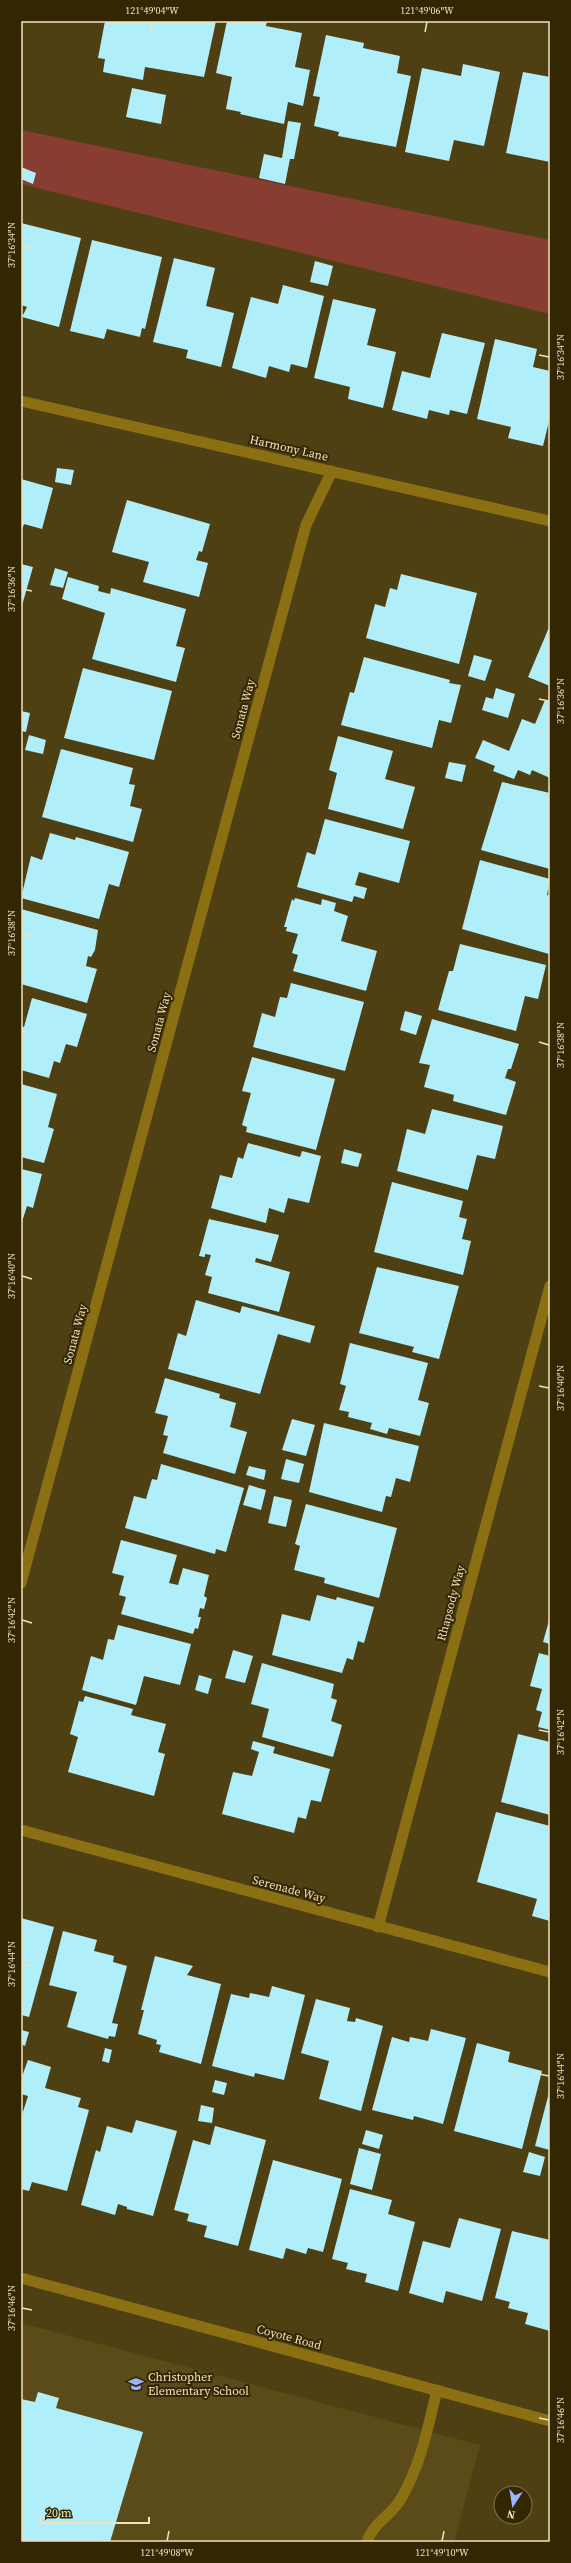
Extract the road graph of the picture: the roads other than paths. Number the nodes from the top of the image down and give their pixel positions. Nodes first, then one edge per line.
1 (21, 401) edge
2 (332, 471) junction
3 (550, 522) edge
4 (550, 1286) edge
5 (21, 1583) edge
6 (21, 1830) edge
7 (378, 1927) junction
8 (550, 1972) edge
9 (21, 2278) edge
10 (437, 2390) junction
11 (550, 2421) edge
12 (367, 2542) edge

1 - 2 street, Harmony Lane
2 - 3 street, Harmony Lane
2 - 5 street, Sonata Way
4 - 7 street, Rhapsody Way
6 - 7 street, Serenade Way
7 - 8 street, Serenade Way
9 - 10 street, Coyote Road
10 - 11 street, Coyote Road
10 - 12 street

